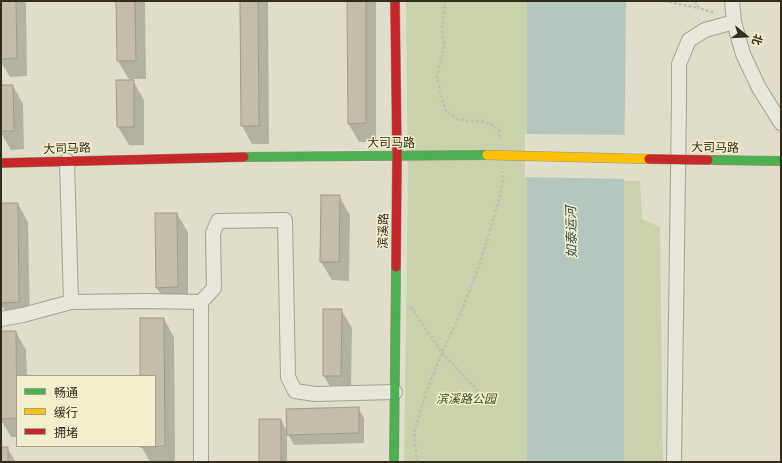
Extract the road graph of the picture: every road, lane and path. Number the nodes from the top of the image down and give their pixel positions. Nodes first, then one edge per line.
1 (395, 1) edge
2 (445, 1) edge
3 (664, 1) edge
4 (695, 1) edge
5 (700, 8) junction
6 (733, 13) edge
7 (781, 123) edge
8 (500, 144) dead end
9 (397, 155) junction
10 (67, 161) junction
11 (781, 161) edge
12 (1, 163) edge
13 (502, 166) dead end
14 (71, 302) junction
15 (201, 302) junction
16 (408, 302) dead end
17 (1, 319) edge
18 (442, 352) junction
19 (395, 392) junction
20 (484, 397) dead end
21 (201, 462) edge
22 (394, 462) edge
23 (417, 462) edge
24 (674, 462) edge

1 - 9 street, 滨溪路
2 - 8 path
3 - 5 path
4 - 5 path
5 - 6 path
6 - 7 street
6 - 24 street
9 - 10 street, 大司马路
9 - 11 street, 大司马路, bridge
9 - 19 street, 滨溪路
10 - 12 street, 大司马路
10 - 14 street
13 - 18 path
14 - 15 street
14 - 17 street
15 - 19 street
15 - 21 street
16 - 18 path
18 - 20 path
18 - 23 path
19 - 22 street, 滨溪路

